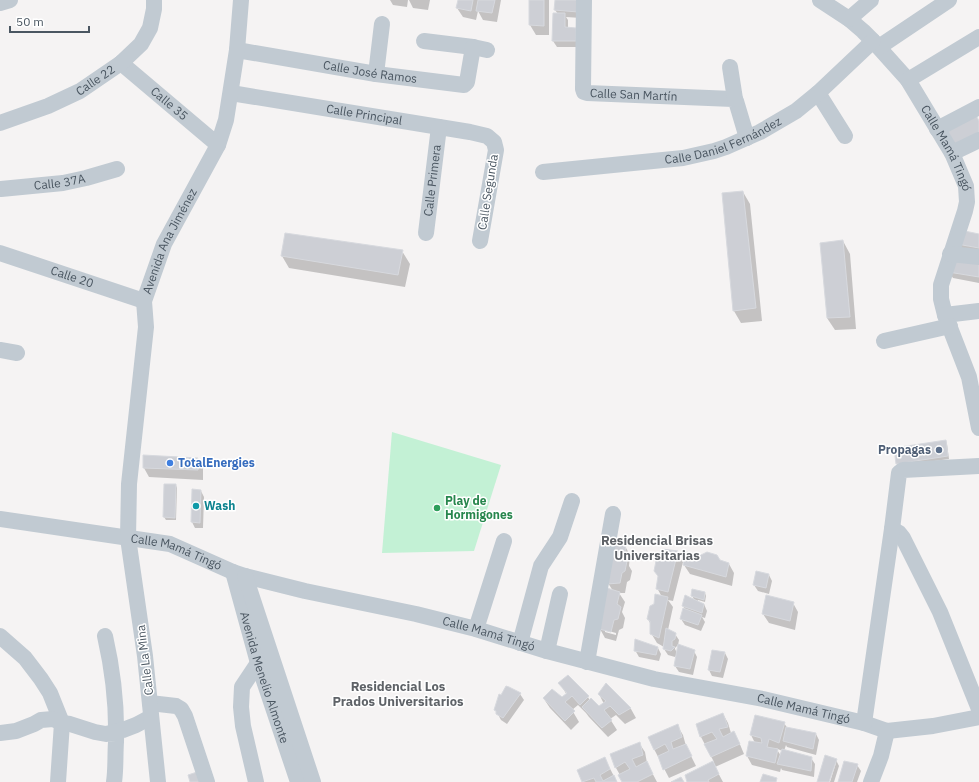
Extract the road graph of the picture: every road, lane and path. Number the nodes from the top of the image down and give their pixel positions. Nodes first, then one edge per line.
1 (10, 0) edge
2 (154, 0) edge
3 (241, 0) edge
4 (584, 0) edge
5 (820, 0) edge
6 (871, 0) edge
7 (950, 0) edge
8 (0, 3) edge
9 (849, 19) junction
10 (382, 24) dead end
11 (979, 38) edge
12 (424, 41) dead end
13 (876, 44) junction
14 (237, 50) junction
15 (121, 63) junction
16 (730, 67) dead end
17 (376, 74) junction
18 (908, 80) junction
19 (231, 93) junction
20 (818, 93) junction
21 (735, 99) junction
22 (979, 107) edge
23 (0, 123) edge
24 (439, 127) junction
25 (937, 128) junction
26 (845, 136) dead end
27 (747, 138) junction
28 (979, 140) edge
29 (494, 142) joint
30 (218, 145) junction
31 (952, 153) junction
32 (117, 169) dead end
33 (543, 172) dead end
34 (972, 185) edge
35 (0, 188) edge
36 (426, 233) dead end
37 (480, 241) dead end
38 (0, 252) edge
39 (950, 254) junction
40 (979, 257) edge
41 (144, 301) junction
42 (979, 311) edge
43 (948, 321) junction
44 (884, 341) dead end
45 (0, 350) edge
46 (17, 353) dead end
47 (974, 377) edge
48 (979, 428) edge
49 (979, 466) edge
50 (572, 501) dead end
51 (612, 514) dead end
52 (0, 519) edge
53 (892, 528) junction
54 (128, 538) junction
55 (504, 541) dead end
56 (239, 574) junction
57 (560, 594) dead end
58 (476, 629) junction
59 (0, 636) edge
60 (105, 636) dead end
61 (520, 643) junction
62 (548, 651) junction
63 (587, 662) junction
64 (258, 663) junction
65 (979, 709) edge
66 (151, 710) junction
67 (979, 717) edge
68 (864, 723) junction
69 (62, 724) junction
70 (117, 732) junction
71 (887, 732) junction
72 (0, 733) edge
73 (58, 782) edge
74 (114, 782) edge
75 (158, 782) edge
76 (207, 782) edge
77 (256, 782) edge
78 (298, 782) edge
79 (313, 782) edge
80 (871, 782) edge

1 - 8 street
2 - 15 street, Calle 22
3 - 14 street, Avenida Ana Jiménez
4 - 21 street, Calle San Martín
5 - 9 street, Calle Mamá Tingó
6 - 9 street
7 - 13 street, Calle Daniel Fernández
9 - 13 street, Calle Mamá Tingó
10 - 17 street
11 - 18 street
12 - 17 street, Calle José Ramos
13 - 18 street, Calle Mamá Tingó
13 - 20 street, Calle Daniel Fernández
14 - 17 street, Calle José Ramos
14 - 19 street, Avenida Ana Jiménez
15 - 23 street, Calle 22
15 - 30 street, Calle 35
16 - 21 street
18 - 25 street, Calle Mamá Tingó
19 - 24 street, Calle Principal
19 - 30 street, Avenida Ana Jiménez
20 - 26 street
20 - 27 street, Calle Daniel Fernández
21 - 27 street
22 - 25 street
24 - 29 street, Calle Principal
24 - 36 street, Calle Primera
25 - 31 street, Calle Mamá Tingó
27 - 33 street, Calle Daniel Fernández
28 - 31 street
29 - 37 street, Calle Segunda
30 - 41 street, Avenida Ana Jiménez
31 - 34 street, Calle Mamá Tingó
32 - 35 street, Calle 37A
34 - 39 street, Calle Mamá Tingó
38 - 41 street, Calle 20
39 - 40 street
39 - 43 street, Calle Mamá Tingó
41 - 54 street, Avenida Ana Jiménez
42 - 43 street
43 - 44 street
43 - 47 street, Calle Mamá Tingó
45 - 46 street
47 - 48 street, Calle Mamá Tingó
49 - 53 street
50 - 61 street
51 - 63 street
52 - 54 street, Calle Mamá Tingó
53 - 65 street
53 - 68 street
54 - 56 street, Calle Mamá Tingó
54 - 66 street, Calle La Mina
55 - 58 street
56 - 58 street, Calle Mamá Tingó
56 - 64 street, Avenida Menelio Almonte
56 - 79 street, Avenida Menelio Almonte
57 - 62 street
58 - 61 street, Calle Mamá Tingó
59 - 69 street
60 - 70 street
61 - 62 street, Calle Mamá Tingó
62 - 63 street, Calle Mamá Tingó
63 - 68 street, Calle Mamá Tingó
64 - 77 street
64 - 78 street, Avenida Menelio Almonte
66 - 70 street
66 - 75 street, Calle La Mina
66 - 76 street
67 - 71 street, Calle Mamá Tingó
68 - 71 street, Calle Mamá Tingó
69 - 70 street
69 - 72 street
69 - 73 street
70 - 74 street
71 - 80 street

